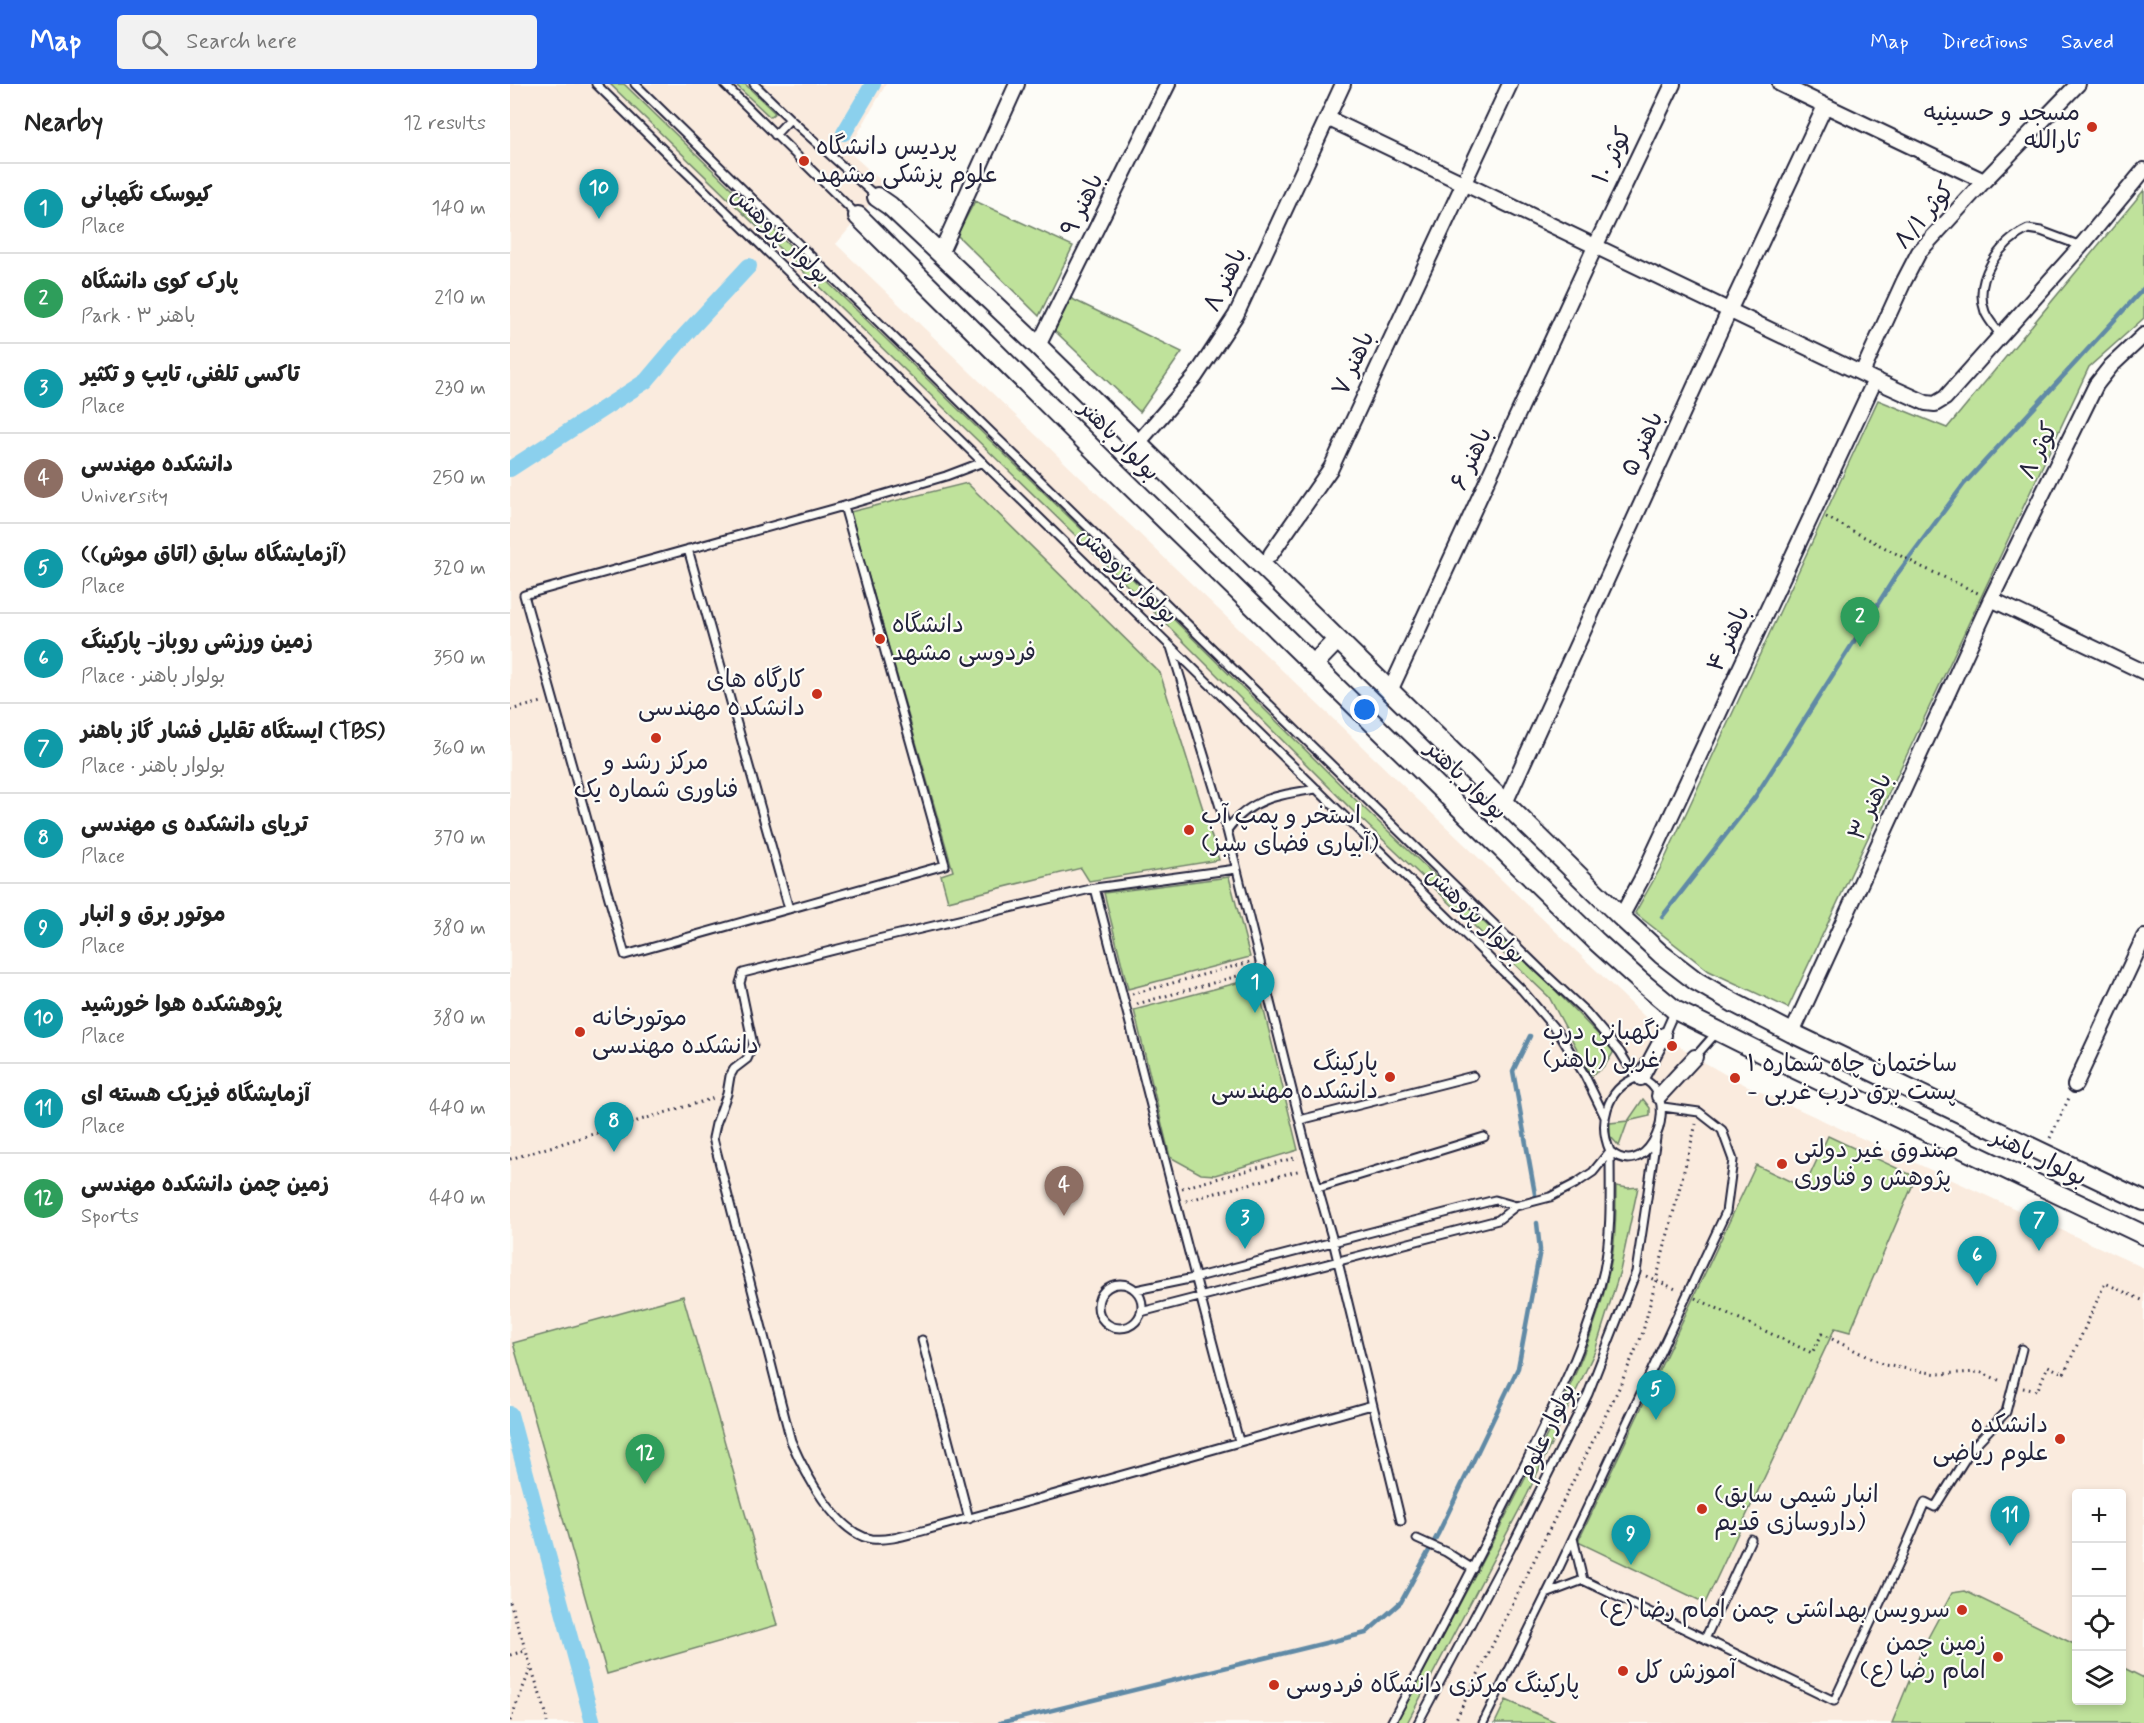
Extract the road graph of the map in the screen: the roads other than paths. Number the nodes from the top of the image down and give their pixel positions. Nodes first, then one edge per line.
1 (596, 84) edge
2 (635, 84) edge
3 (724, 84) edge
4 (754, 84) edge
5 (1017, 84) edge
6 (1168, 84) edge
7 (1343, 84) edge
8 (1510, 84) edge
9 (1673, 84) edge
10 (1780, 84) edge
11 (2078, 84) edge
12 (1825, 106) junction
13 (1327, 118) junction
14 (790, 119) junction
15 (775, 135) junction
16 (2144, 171) edge
17 (1984, 181) junction
18 (2139, 182) edge
19 (1462, 183) junction
20 (884, 201) junction
21 (864, 222) junction
22 (1595, 246) junction
23 (2081, 246) junction
24 (940, 254) junction
25 (1729, 310) junction
26 (2144, 335) edge
27 (2001, 336) junction
28 (1038, 346) junction
29 (1869, 377) junction
30 (1137, 444) junction
31 (983, 462) junction
32 (844, 506) junction
33 (688, 549) junction
34 (1271, 554) dead end
35 (1991, 599) junction
36 (1337, 640) junction
37 (1170, 646) junction
38 (1313, 664) junction
39 (2144, 672) edge
40 (1390, 691) junction
41 (1317, 789) junction
42 (1505, 803) junction
43 (1227, 830) junction
44 (1236, 869) junction
45 (1095, 888) junction
46 (789, 909) junction
47 (1621, 917) junction
48 (2144, 937) edge
49 (1676, 1010) junction
50 (1718, 1031) junction
51 (1792, 1033) junction
52 (1664, 1035) joint
53 (1695, 1057) joint
54 (1473, 1076) dead end
55 (1639, 1078) junction
56 (2075, 1086) road end
57 (1661, 1102) junction
58 (1605, 1117) junction
59 (1300, 1120) junction
60 (1484, 1137) dead end
61 (1656, 1138) junction
62 (1610, 1151) junction
63 (1318, 1188) junction
64 (2144, 1201) edge
65 (1516, 1206) junction
66 (2144, 1235) edge
67 (1333, 1241) junction
68 (1336, 1261) junction
69 (1194, 1278) junction
70 (1136, 1290) junction
71 (1200, 1297) junction
72 (1142, 1312) junction
73 (922, 1340) dead end
74 (2022, 1349) dead end
75 (1372, 1405) junction
76 (1239, 1441) junction
77 (969, 1519) junction
78 (1401, 1521) dead end
79 (1573, 1538) junction
80 (1417, 1539) dead end
81 (1751, 1539) dead end
82 (1473, 1569) junction
83 (1583, 1580) junction
84 (1546, 1594) junction
85 (1705, 1639) junction
86 (1391, 1723) edge
87 (1418, 1723) edge
88 (1482, 1723) edge

1 - 31 lane, بولوار پژوهش
2 - 55 lane, بولوار پژوهش
3 - 15 lane
4 - 14 lane
5 - 24 street
6 - 28 street, باهنر ۹
7 - 13 street, باهنر ۸
8 - 19 street, باهنر ۷
9 - 22 street, کوثر ۱۰
10 - 12 street
11 - 17 street, کوثر ۸/۱
12 - 17 street
12 - 25 street, باهنر ۵
13 - 19 street
13 - 30 street, باهنر ۸
14 - 15 lane
14 - 20 lane
15 - 21 lane
16 - 18 street
17 - 29 street, کوثر ۸/۱
18 - 23 street
19 - 22 street
19 - 34 street, باهنر ۷
20 - 21 street
20 - 24 street, بولوار باهنر
21 - 38 street, بولوار باهنر
22 - 25 street
22 - 40 street, باهنر ۶
23 - 27 street
23 - 27 lane
24 - 28 street, بولوار باهنر
25 - 29 street
25 - 42 street, باهنر ۵
26 - 35 street, کوثر ۸
27 - 29 street
28 - 30 street, بولوار باهنر
29 - 47 street, باهنر ۴
30 - 36 street, بولوار باهنر
31 - 32 lane
31 - 37 lane, بولوار پژوهش
32 - 33 lane
32 - 46 lane
33 - 46 lane
33 - 46 lane
35 - 39 street
35 - 51 street, باهنر ۳
36 - 38 street
36 - 40 street, بولوار باهنر
37 - 41 lane, بولوار پژوهش
37 - 43 lane
38 - 49 street, بولوار باهنر
40 - 42 street, بولوار باهنر
41 - 43 lane
41 - 58 lane, بولوار پژوهش
42 - 47 street, بولوار باهنر
43 - 44 lane
44 - 45 lane
44 - 59 lane
45 - 69 lane
45 - 77 lane
47 - 51 street, بولوار باهنر
48 - 56 street
49 - 50 street, بولوار باهنر
49 - 52 lane
50 - 53 lane
50 - 66 street, بولوار باهنر
51 - 64 street, بولوار باهنر
52 - 55 street
53 - 57 street
54 - 59 lane
55 - 57 lane
55 - 58 lane
57 - 61 lane
57 - 79 lane
58 - 62 lane
59 - 63 lane
60 - 63 lane
61 - 62 lane
61 - 87 lane, بولوار علوم
62 - 65 lane
62 - 82 lane, بولوار علوم
63 - 67 lane
65 - 67 lane
65 - 68 lane
67 - 68 lane
67 - 69 lane
68 - 71 lane
68 - 75 lane
69 - 70 lane
69 - 71 lane
70 - 72 lane
70 - 72 lane
71 - 72 lane
71 - 76 lane
73 - 77 lane
74 - 85 lane
75 - 76 lane
75 - 78 lane
76 - 77 lane
79 - 83 lane
79 - 84 lane
80 - 82 lane
81 - 85 lane
82 - 86 lane, بولوار علوم
83 - 84 lane
83 - 85 lane
84 - 88 lane

